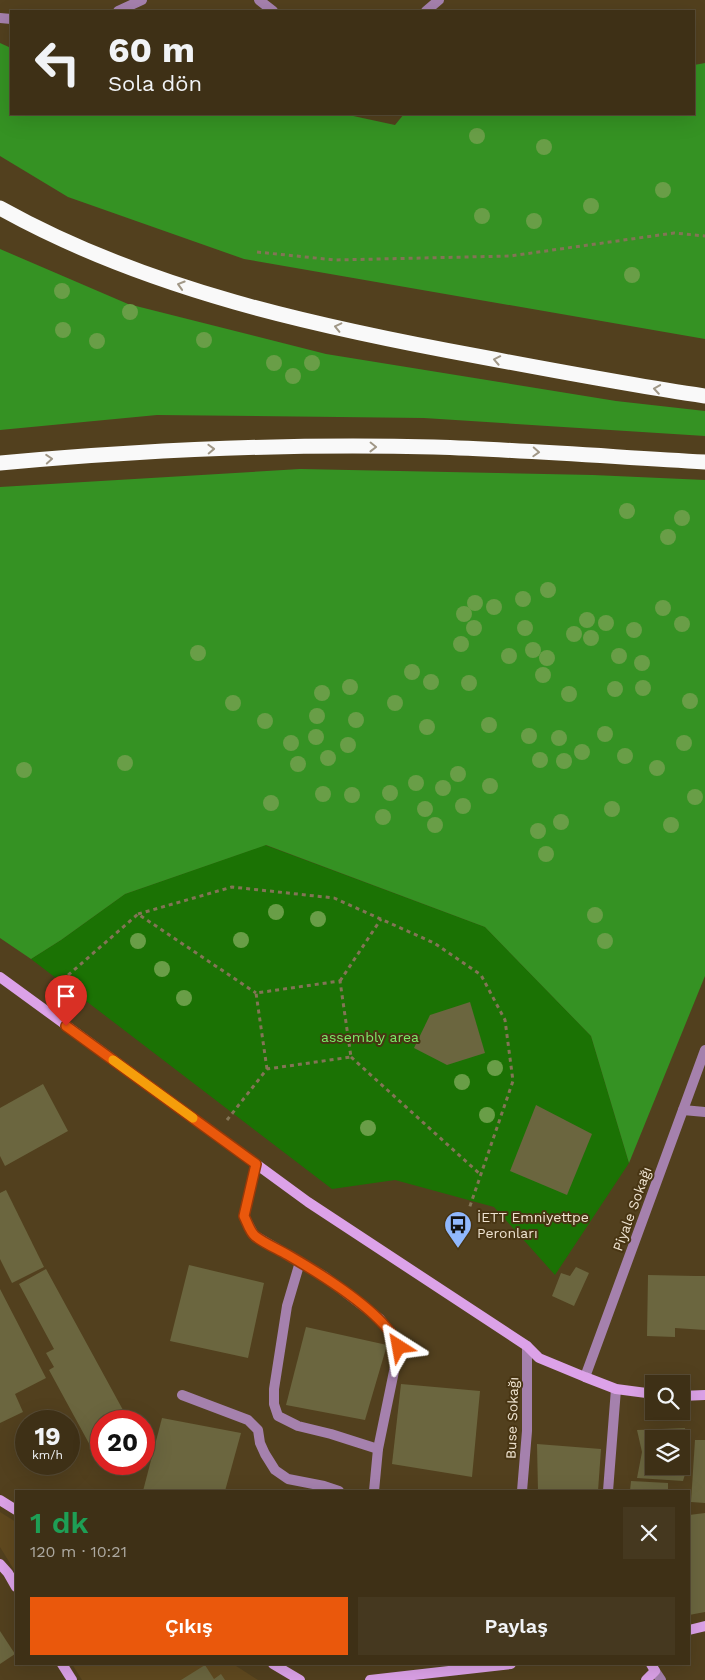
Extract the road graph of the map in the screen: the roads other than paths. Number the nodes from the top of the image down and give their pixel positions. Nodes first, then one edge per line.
1 (142, 0) edge
2 (259, 0) edge
3 (439, 0) edge
4 (120, 10) edge
5 (272, 10) edge
6 (427, 10) edge
7 (0, 208) edge
8 (705, 396) edge
9 (705, 462) edge
10 (0, 464) edge
11 (0, 977) edge
12 (705, 1050) edge
13 (683, 1110) junction
14 (705, 1112) edge
15 (256, 1164) junction
16 (300, 1262) junction
17 (527, 1346) junction
18 (585, 1377) junction
19 (616, 1388) junction
20 (645, 1394) edge
21 (182, 1395) dead end
22 (705, 1395) edge
23 (690, 1396) edge
24 (378, 1449) junction
25 (336, 1490) edge
26 (374, 1490) edge
27 (522, 1490) edge
28 (608, 1490) edge
29 (0, 1500) edge
30 (15, 1509) edge
31 (0, 1564) edge
32 (15, 1585) edge
33 (705, 1626) edge
34 (690, 1630) edge
35 (63, 1665) edge
36 (275, 1665) edge
37 (485, 1665) edge
38 (656, 1672) edge
39 (72, 1680) edge
40 (300, 1680) edge
41 (370, 1680) edge
42 (646, 1680) edge

1 - 4 street
2 - 5 street
3 - 6 street
8 -> 7 highway
10 -> 9 highway
11 - 15 main road
12 - 13 street, Piyale Sokağı
13 - 14 street
13 - 18 street, Piyale Sokağı
15 - 16 street
15 - 17 main road
16 - 24 street
16 - 24 street
17 - 18 main road
17 - 27 street, Buse Sokağı
18 - 19 main road
19 - 20 main road
19 - 28 street
21 - 25 street
22 - 23 main road
24 - 26 street
29 - 30 main road
31 - 32 main road
33 - 34 main road
35 - 39 main road
36 - 40 main road
37 - 41 main road
38 - 42 main road

